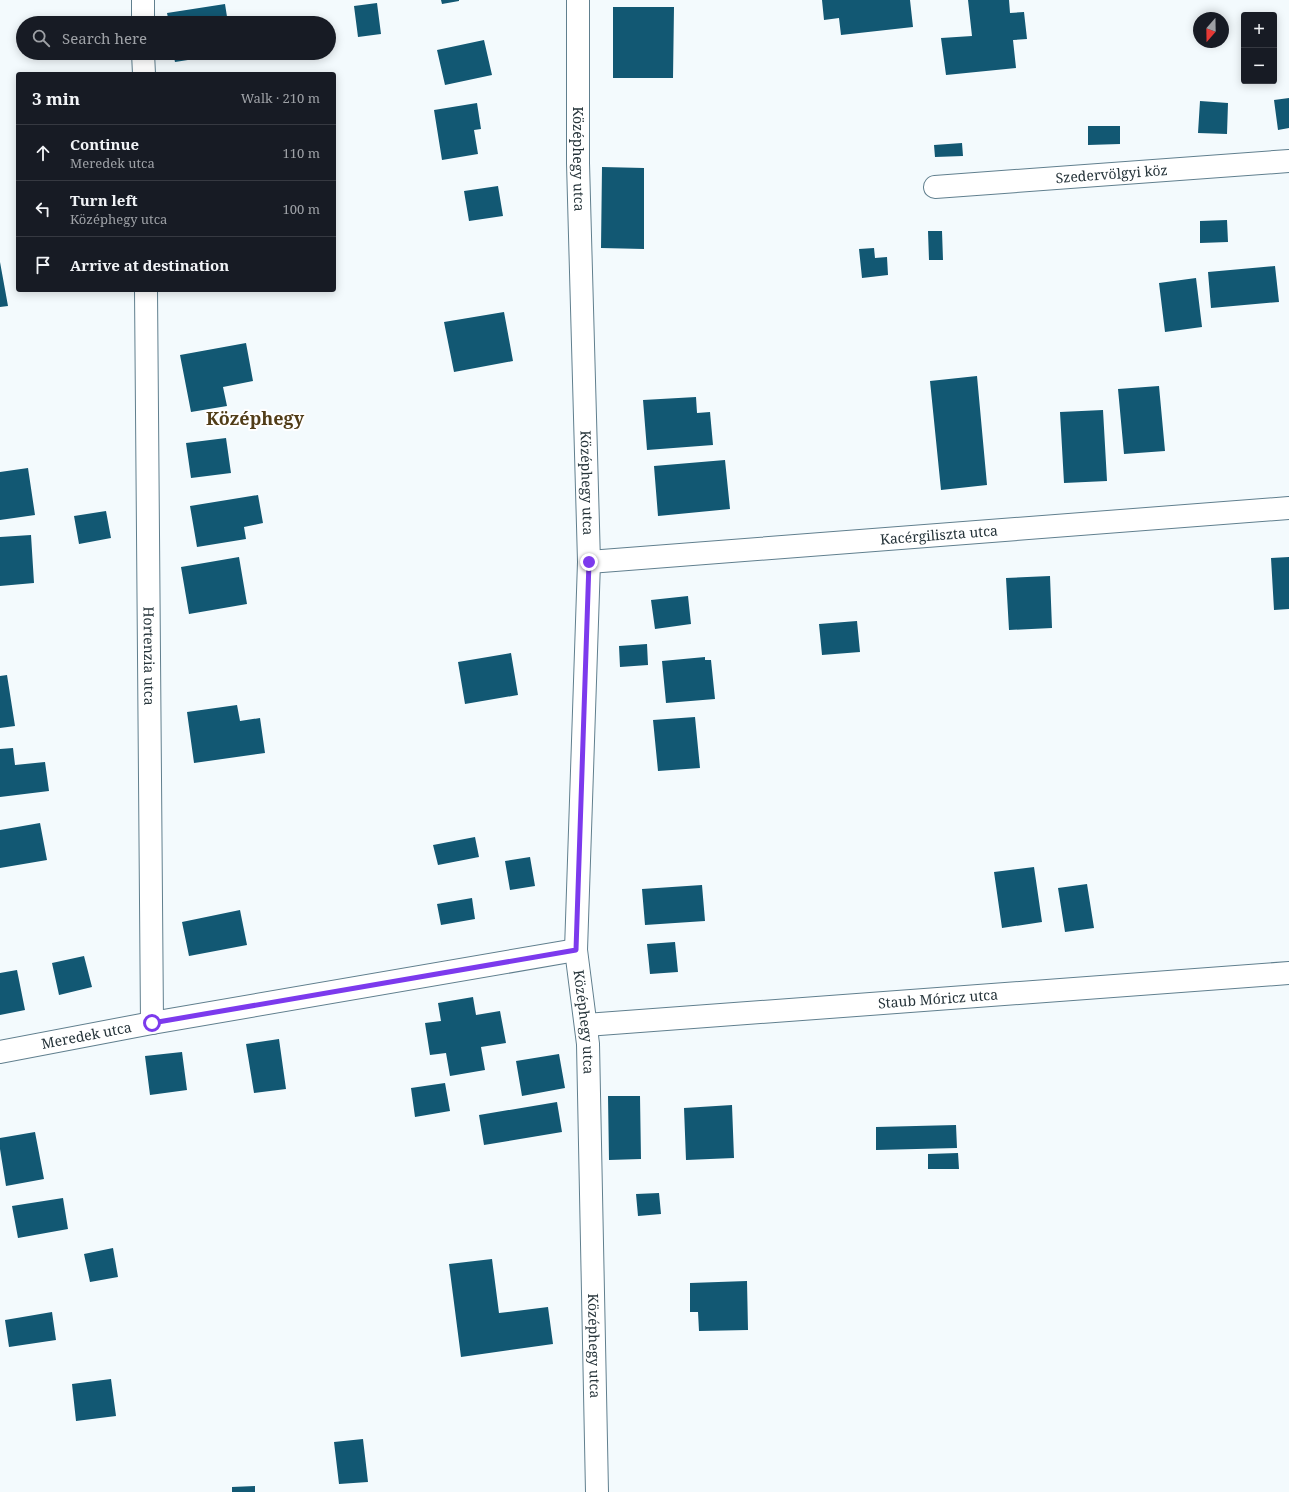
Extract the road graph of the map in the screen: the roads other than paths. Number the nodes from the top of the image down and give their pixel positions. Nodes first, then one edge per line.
1 (143, 0) edge
2 (578, 0) edge
3 (143, 16) edge
4 (143, 60) edge
5 (144, 72) edge
6 (1289, 161) edge
7 (935, 187) dead end
8 (146, 292) edge
9 (1289, 508) edge
10 (589, 562) junction
11 (576, 950) junction
12 (1289, 973) edge
13 (152, 1023) junction
14 (586, 1025) junction
15 (0, 1052) edge
16 (597, 1492) edge

1 - 3 street
2 - 10 street, Középhegy utca
4 - 5 street
6 - 7 street, Szedervölgyi köz
8 - 13 street, Hortenzia utca
9 - 10 street, Kacérgiliszta utca
10 - 11 street, Középhegy utca
11 - 13 street, Meredek utca
11 - 14 street, Középhegy utca
12 - 14 street, Staub Móricz utca
13 - 15 street, Meredek utca
14 - 16 street, Középhegy utca

